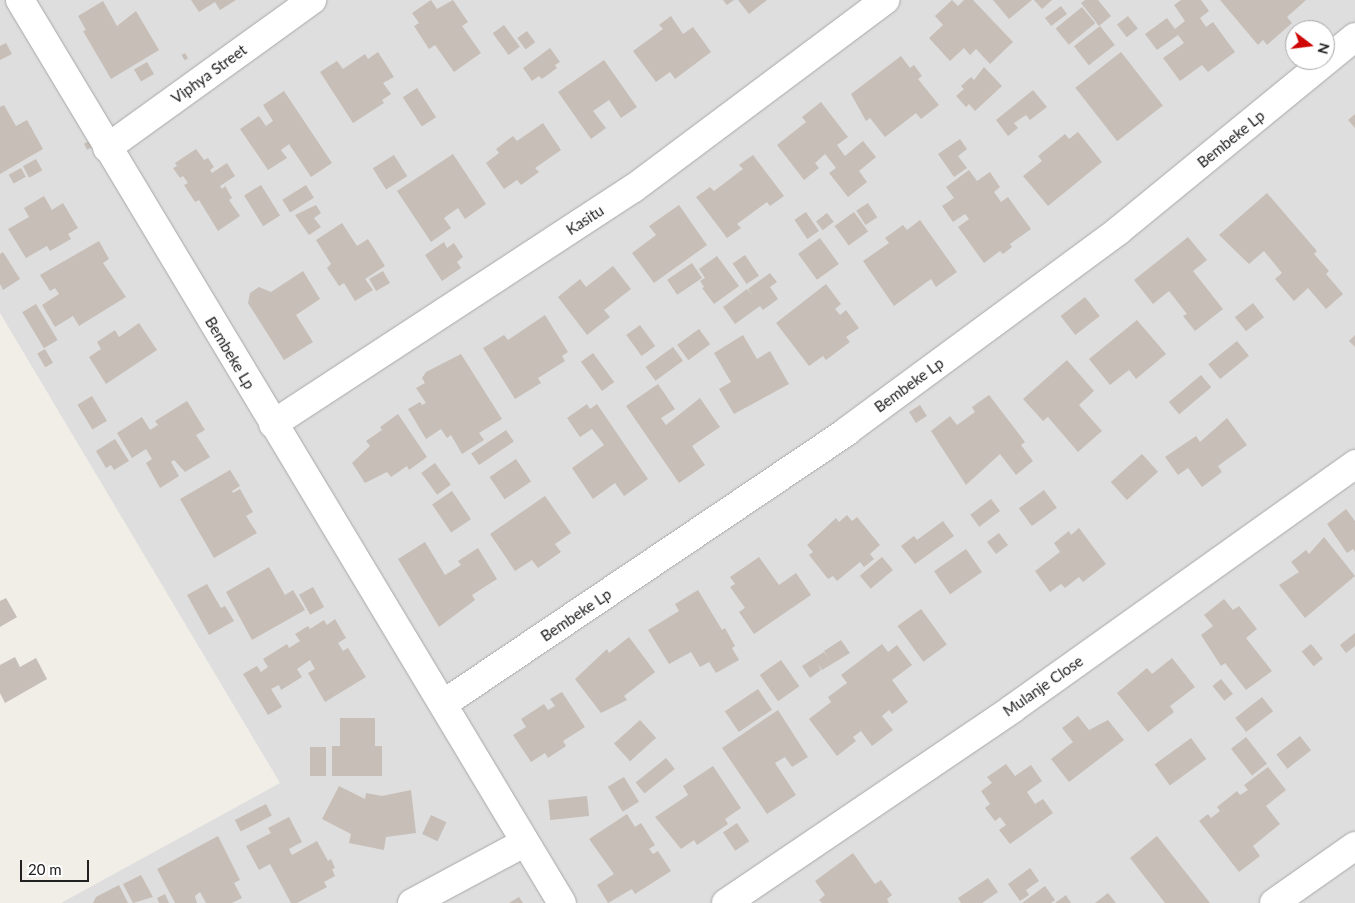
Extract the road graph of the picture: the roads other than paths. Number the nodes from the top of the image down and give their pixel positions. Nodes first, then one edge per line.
1 (20, 0) edge
2 (312, 0) edge
3 (885, 0) edge
4 (1355, 37) edge
5 (107, 148) junction
6 (273, 424) junction
7 (1355, 464) edge
8 (443, 704) junction
9 (524, 843) junction
10 (1355, 846) edge
11 (412, 903) edge
12 (562, 903) edge
13 (726, 903) edge
14 (1274, 903) edge

1 - 5 street, Bembeke Lp
2 - 5 street, Viphya Street
3 - 6 street, Kasitu
4 - 8 street, Bembeke Lp
5 - 6 street, Bembeke Lp
6 - 8 street, Bembeke Lp
7 - 13 street, Mulanje Close
8 - 9 street, Bembeke Lp
9 - 11 street
9 - 12 street, Bembeke Lp
10 - 14 street

